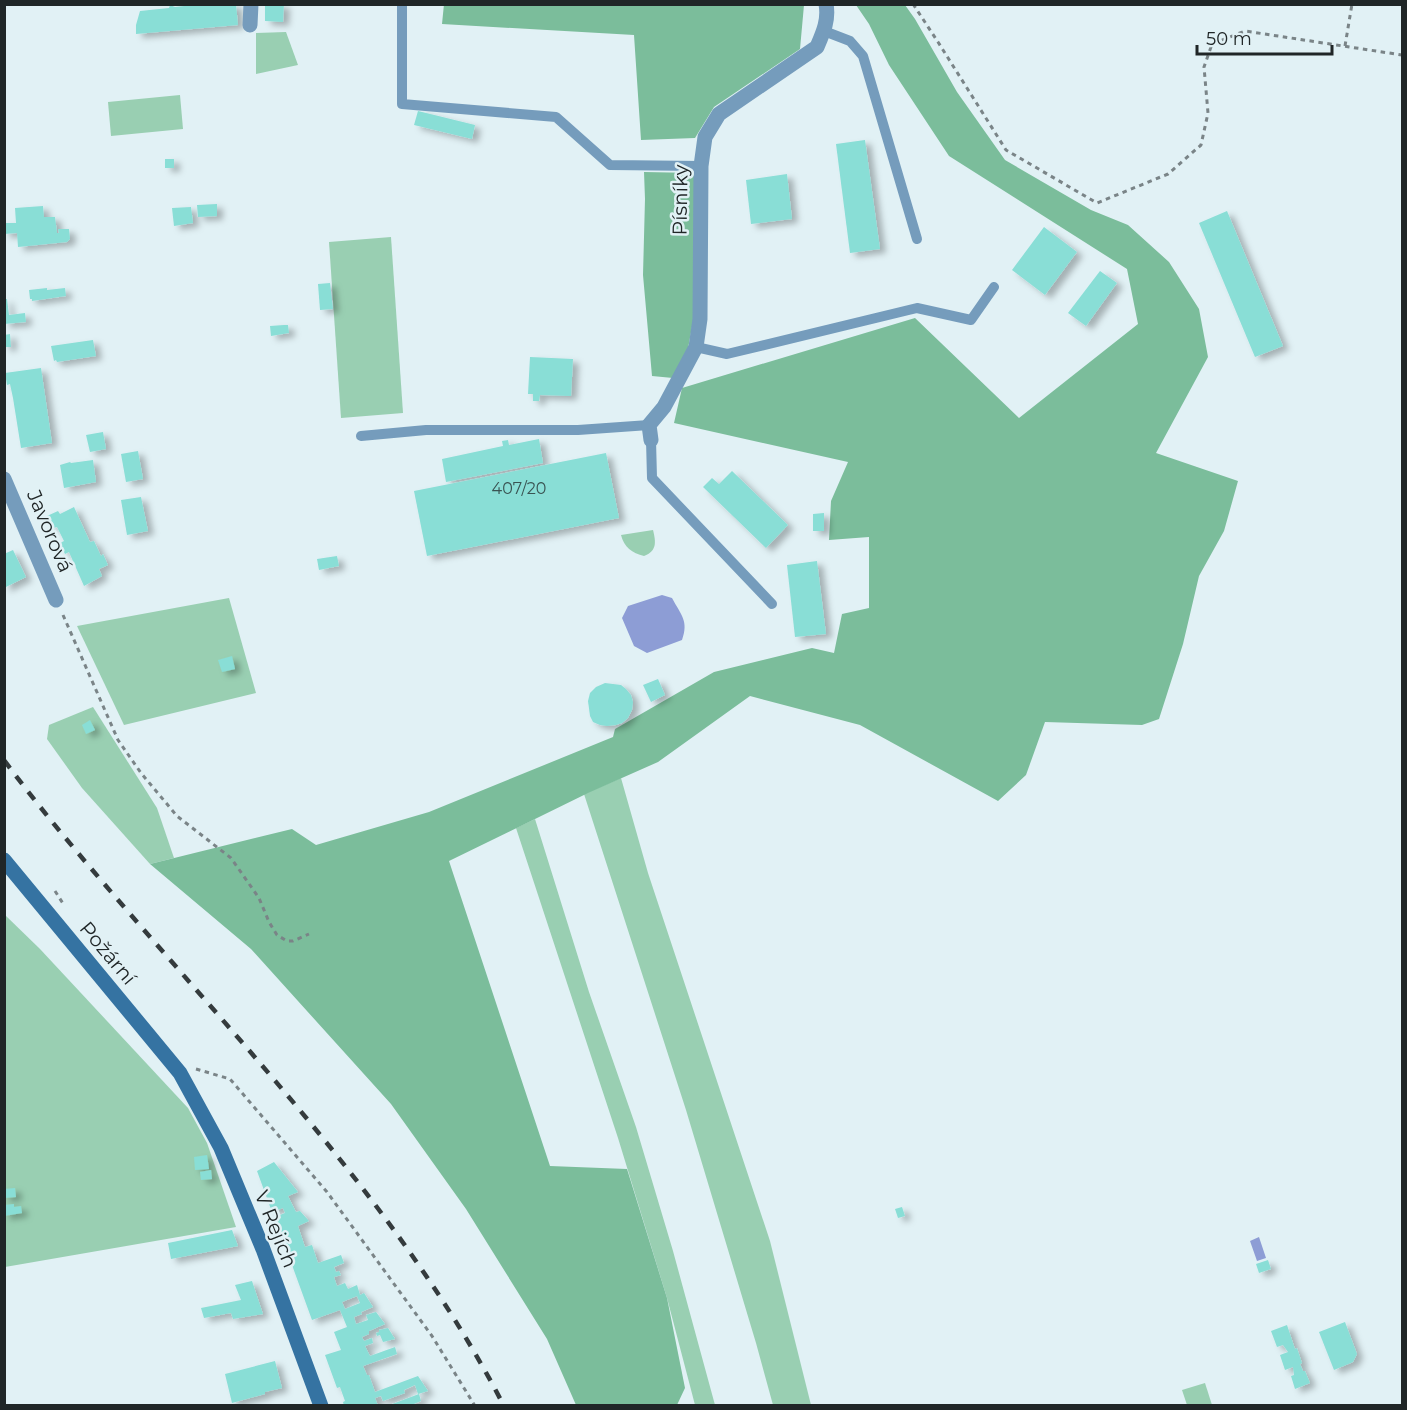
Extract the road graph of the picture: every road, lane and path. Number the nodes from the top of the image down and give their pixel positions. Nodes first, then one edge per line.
1 (251, 4) edge
2 (402, 4) edge
3 (826, 4) edge
4 (913, 4) edge
5 (1352, 4) edge
6 (250, 25) dead end
7 (824, 31) junction
8 (1345, 46) junction
9 (1402, 55) edge
10 (701, 166) junction
11 (917, 239) dead end
12 (994, 287) dead end
13 (696, 347) junction
14 (650, 432) junction
15 (361, 436) dead end
16 (4, 479) edge
17 (56, 600) joint
18 (772, 604) dead end
19 (4, 860) edge
20 (309, 934) dead end
21 (187, 1071) junction
22 (321, 1406) edge
23 (475, 1406) edge

1 - 6 street
2 - 10 lane
3 - 7 street, Písníky
4 - 8 path
5 - 8 path
7 - 10 street, Písníky
7 - 11 lane
8 - 9 path
10 - 13 street, Písníky
12 - 13 lane
13 - 14 street, Písníky
14 - 15 lane
14 - 18 lane
16 - 17 street, Javorová
17 - 20 path
19 - 21 street, Požární
21 - 22 street, V Rejích
21 - 23 path

